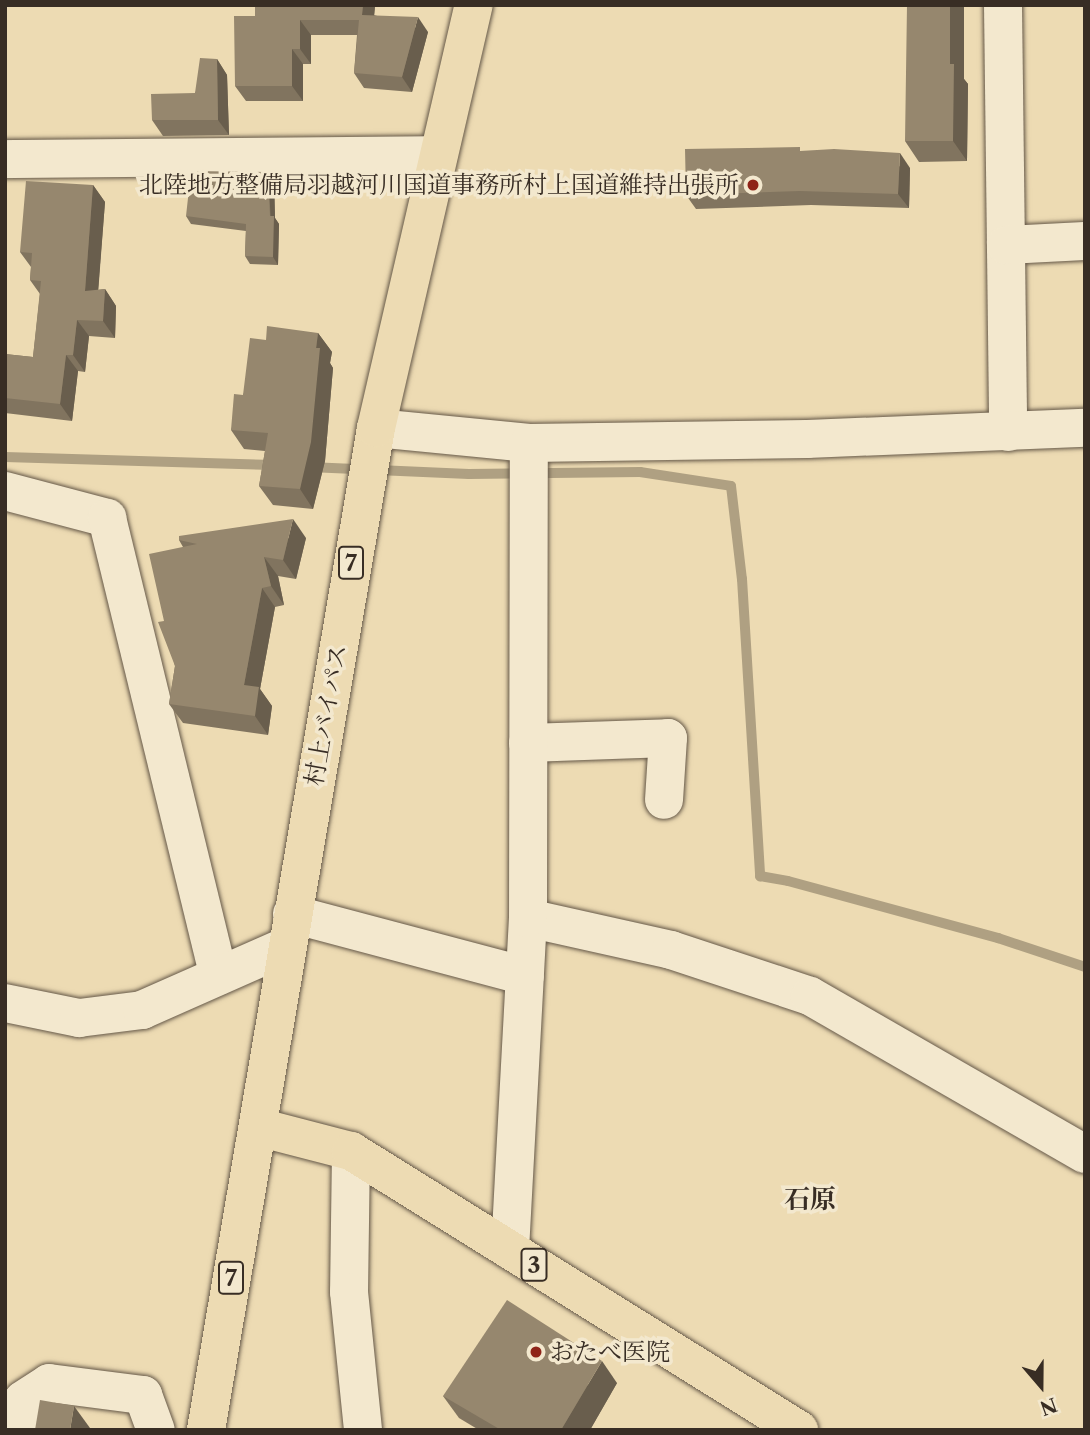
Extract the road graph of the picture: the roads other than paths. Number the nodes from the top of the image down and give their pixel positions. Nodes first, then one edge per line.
1 (474, 5) edge
2 (1003, 5) edge
3 (438, 155) junction
4 (5, 159) edge
5 (1085, 241) edge
6 (1006, 245) junction
7 (376, 428) junction
8 (1085, 428) edge
9 (1008, 432) junction
10 (529, 443) junction
11 (5, 491) edge
12 (528, 743) junction
13 (664, 800) dead end
14 (528, 918) junction
15 (289, 930) junction
16 (219, 976) junction
17 (525, 976) junction
18 (5, 1003) edge
19 (258, 1127) junction
20 (351, 1151) junction
21 (1085, 1154) edge
22 (510, 1250) junction
23 (19, 1430) edge
24 (156, 1430) edge
25 (206, 1430) edge
26 (363, 1430) edge
27 (799, 1430) edge

1 - 3 main road, 村上バイパス / 7
2 - 6 street
3 - 4 street
3 - 7 main road, 村上バイパス / 7
5 - 6 street
6 - 9 street
7 - 10 street
7 - 15 main road, 村上バイパス / 7
8 - 9 street
9 - 10 street
10 - 12 street
11 - 16 street
12 - 13 street
12 - 14 street
14 - 17 street
14 - 21 street
15 - 16 street
15 - 17 street
15 - 19 main road, 村上バイパス / 7
16 - 18 street
17 - 22 street
19 - 20 main road, 3
19 - 25 main road, 村上バイパス / 7
20 - 22 main road, 3
20 - 26 street
22 - 27 main road, 3
23 - 24 street

